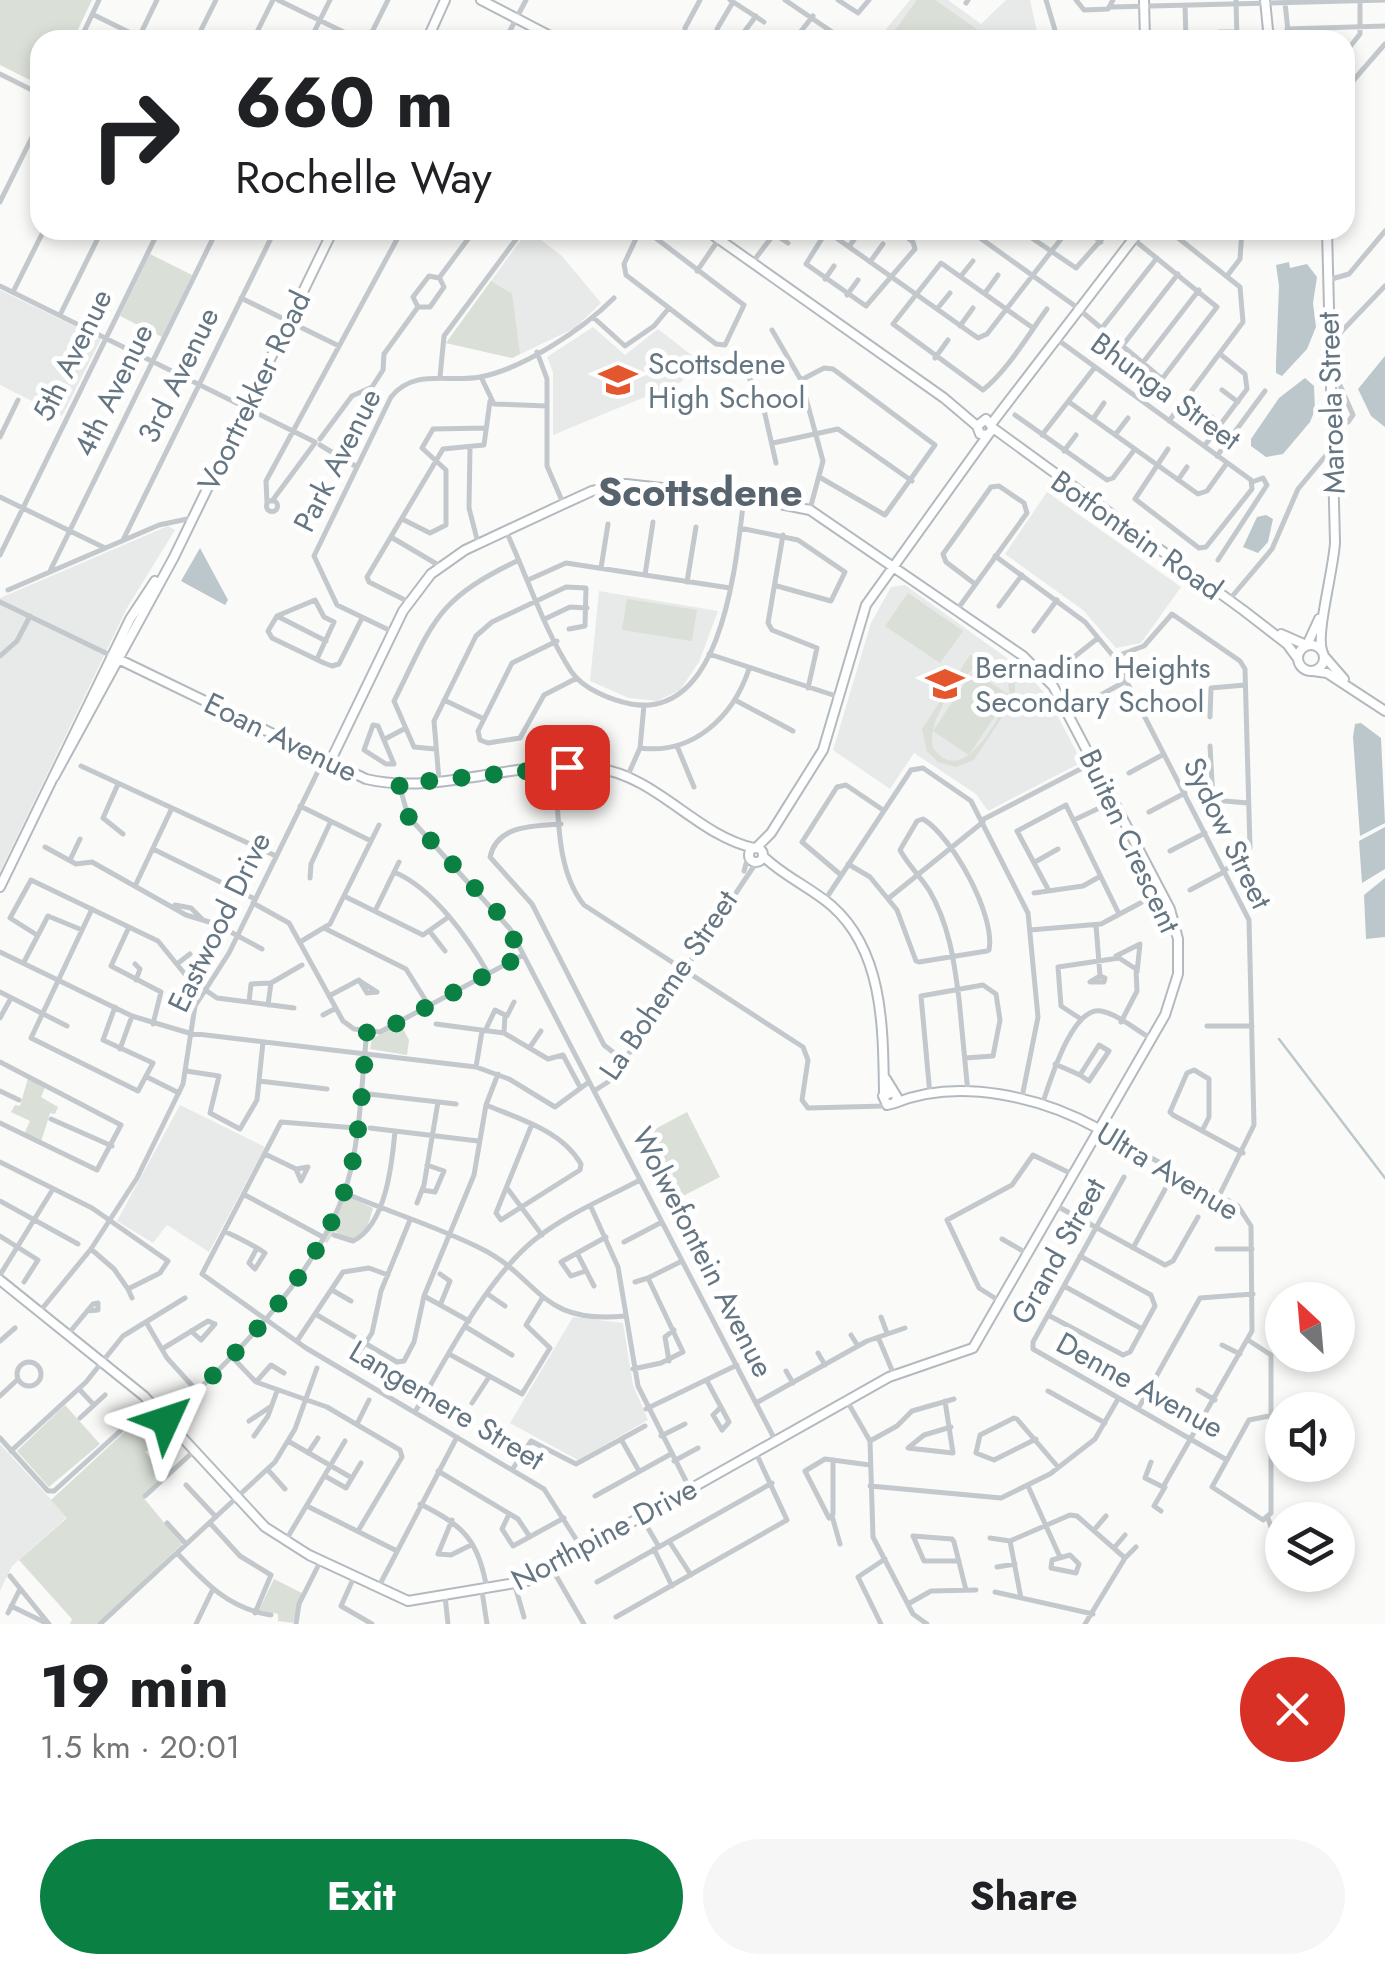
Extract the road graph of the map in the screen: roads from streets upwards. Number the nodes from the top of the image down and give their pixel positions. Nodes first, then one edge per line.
1 (99, 0) edge
2 (157, 0) edge
3 (216, 0) edge
4 (275, 0) edge
5 (330, 0) edge
6 (388, 0) edge
7 (446, 0) edge
8 (481, 0) edge
9 (526, 0) edge
10 (700, 0) edge
11 (786, 0) edge
12 (838, 0) edge
13 (869, 0) edge
14 (1046, 0) edge
15 (1076, 0) edge
16 (1360, 0) edge
17 (1385, 0) edge
18 (732, 1) edge
19 (1285, 1) edge
20 (1144, 2) edge
21 (1236, 2) edge
22 (1266, 2) edge
23 (1112, 3) edge
24 (1188, 3) edge
25 (92, 14) junction
26 (756, 16) junction
27 (813, 16) junction
28 (517, 18) junction
29 (320, 20) junction
30 (764, 22) dead end
31 (1385, 26) edge
32 (1361, 27) junction
33 (1310, 28) joint
34 (1287, 29) joint
35 (85, 30) edge
36 (123, 30) edge
37 (145, 30) edge
38 (201, 30) edge
39 (258, 30) edge
40 (315, 30) edge
41 (340, 30) edge
42 (373, 30) edge
43 (432, 30) edge
44 (510, 30) edge
45 (539, 30) edge
46 (685, 30) edge
47 (718, 30) edge
48 (746, 30) edge
49 (802, 30) edge
50 (831, 30) edge
51 (1055, 30) edge
52 (1145, 30) edge
53 (1186, 30) edge
54 (1236, 30) edge
55 (1268, 30) edge
56 (1355, 37) edge
57 (1385, 44) edge
58 (2, 75) edge
59 (1355, 78) edge
60 (0, 85) edge
61 (30, 89) edge
62 (30, 140) edge
63 (0, 202) edge
64 (1385, 232) edge
65 (39, 240) edge
66 (97, 240) edge
67 (153, 240) edge
68 (212, 240) edge
69 (269, 240) edge
70 (328, 240) edge
71 (397, 240) edge
72 (467, 240) edge
73 (516, 240) edge
74 (638, 240) edge
75 (655, 240) edge
76 (718, 240) edge
77 (720, 240) edge
78 (769, 240) edge
79 (784, 240) edge
80 (819, 240) edge
81 (840, 240) edge
82 (853, 240) edge
83 (907, 240) edge
84 (983, 240) edge
85 (1035, 240) edge
86 (1060, 240) edge
87 (1099, 240) edge
88 (1132, 240) edge
89 (1134, 240) edge
90 (1181, 240) edge
91 (1242, 240) edge
92 (1326, 240) edge
93 (1101, 242) joint
94 (788, 243) dead end
95 (883, 244) dead end
96 (849, 246) junction
97 (1050, 252) junction
98 (1157, 258) junction
99 (973, 261) dead end
100 (870, 262) junction
101 (752, 263) junction
102 (834, 266) dead end
103 (697, 271) junction
104 (998, 274) dead end
105 (1178, 274) junction
106 (1032, 275) junction
107 (961, 276) junction
108 (1228, 276) junction
109 (439, 278) junction
110 (894, 278) junction
111 (824, 279) junction
112 (858, 280) dead end
113 (1328, 280) junction
114 (0, 286) edge
115 (1385, 286) edge
116 (1199, 290) junction
117 (13, 292) junction
118 (985, 292) junction
119 (914, 293) junction
120 (950, 293) dead end
121 (847, 295) junction
122 (241, 298) junction
123 (614, 298) dead end
124 (418, 307) junction
125 (669, 308) junction
126 (973, 308) dead end
127 (1007, 308) junction
128 (937, 309) junction
129 (1048, 309) dead end
130 (1078, 309) junction
131 (60, 315) junction
132 (594, 318) junction
133 (288, 321) junction
134 (960, 326) junction
135 (1033, 328) junction
136 (1102, 328) junction
137 (772, 330) dead end
138 (106, 338) junction
139 (1056, 338) junction
140 (948, 340) dead end
141 (340, 346) junction
142 (1123, 346) junction
143 (537, 352) junction
144 (1220, 354) junction
145 (935, 358) junction
146 (152, 361) junction
147 (1141, 365) junction
148 (1095, 367) junction
149 (747, 374) dead end
150 (440, 377) junction
151 (481, 377) junction
152 (801, 380) junction
153 (199, 384) junction
154 (1222, 390) dead end
155 (1266, 391) dead end
156 (18, 400) dead end
157 (490, 401) junction
158 (1068, 402) junction
159 (1104, 402) dead end
160 (1238, 402) junction
161 (547, 406) junction
162 (247, 407) junction
163 (1206, 413) dead end
164 (1015, 416) dead end
165 (1128, 418) dead end
166 (1093, 420) junction
167 (1169, 420) junction
168 (1332, 423) junction
169 (1221, 424) junction
170 (986, 427) junction
171 (486, 428) junction
172 (294, 430) junction
173 (815, 432) junction
174 (1076, 434) dead end
175 (1042, 435) junction
176 (1115, 435) junction
177 (0, 437) edge
178 (318, 442) junction
179 (773, 443) junction
180 (1204, 446) junction
181 (470, 448) junction
182 (1332, 448) junction
183 (1135, 449) junction
184 (1168, 449) dead end
185 (1064, 450) junction
186 (1218, 456) junction
187 (436, 462) junction
188 (1227, 462) junction
189 (776, 464) dead end
190 (1156, 465) junction
191 (357, 467) junction
192 (1187, 467) dead end
193 (821, 478) junction
194 (1178, 480) junction
195 (912, 481) junction
196 (1251, 481) junction
197 (0, 496) edge
198 (744, 496) junction
199 (564, 504) junction
200 (22, 508) junction
201 (810, 510) junction
202 (192, 518) junction
203 (402, 519) junction
204 (653, 522) dead end
205 (608, 524) dead end
206 (696, 527) dead end
207 (740, 528) junction
208 (69, 530) junction
209 (506, 531) junction
210 (391, 536) junction
211 (783, 536) junction
212 (122, 540) junction
213 (479, 544) junction
214 (105, 548) junction
215 (0, 554) edge
216 (996, 556) junction
217 (519, 560) junction
218 (1218, 560) dead end
219 (894, 564) junction
220 (440, 566) junction
221 (601, 568) junction
222 (50, 571) junction
223 (645, 575) junction
224 (1022, 575) junction
225 (1332, 576) junction
226 (528, 580) junction
227 (688, 582) junction
228 (975, 584) junction
229 (777, 586) junction
230 (731, 588) junction
231 (8, 590) dead end
232 (538, 600) junction
233 (1056, 600) junction
234 (1229, 600) junction
235 (0, 602) edge
236 (408, 602) junction
237 (999, 606) dead end
238 (587, 608) junction
239 (956, 610) junction
240 (1243, 610) junction
241 (30, 616) junction
242 (277, 616) junction
243 (362, 618) junction
244 (546, 618) junction
245 (1317, 626) junction
246 (569, 629) dead end
247 (393, 632) junction
248 (1034, 632) dead end
249 (1285, 636) junction
250 (1099, 638) junction
251 (326, 641) junction
252 (557, 641) junction
253 (1307, 645) junction
254 (1323, 653) junction
255 (709, 654) junction
256 (0, 656) edge
257 (115, 658) junction
258 (1114, 658) junction
259 (318, 659) junction
260 (1298, 659) junction
261 (1068, 661) dead end
262 (749, 669) junction
263 (1313, 670) junction
264 (577, 678) junction
265 (1126, 682) junction
266 (1245, 685) junction
267 (808, 688) junction
268 (839, 697) junction
269 (444, 700) junction
270 (735, 700) junction
271 (1090, 701) dead end
272 (1375, 704) junction
273 (644, 705) junction
274 (1385, 710) edge
275 (1210, 717) dead end
276 (484, 719) junction
277 (404, 729) junction
278 (793, 731) dead end
279 (385, 739) junction
280 (677, 746) junction
281 (1210, 746) dead end
282 (640, 748) junction
283 (435, 749) junction
284 (1164, 754) junction
285 (327, 761) junction
286 (1094, 762) junction
287 (81, 766) dead end
288 (555, 769) junction
289 (1129, 773) dead end
290 (628, 775) junction
291 (439, 780) junction
292 (118, 784) junction
293 (399, 784) junction
294 (694, 786) dead end
295 (1184, 793) junction
296 (1114, 801) junction
297 (1248, 803) junction
298 (300, 806) junction
299 (171, 810) junction
300 (884, 810) junction
301 (1149, 812) dead end
302 (1074, 820) junction
303 (982, 821) junction
304 (331, 822) junction
305 (560, 824) junction
306 (379, 825) dead end
307 (1205, 832) junction
308 (123, 834) dead end
309 (80, 839) dead end
310 (371, 841) junction
311 (45, 847) dead end
312 (952, 848) junction
313 (153, 849) junction
314 (1058, 850) dead end
315 (1170, 851) dead end
316 (756, 855) junction
317 (276, 856) junction
318 (70, 860) junction
319 (399, 862) dead end
320 (1034, 862) junction
321 (346, 864) dead end
322 (848, 864) junction
323 (357, 869) junction
324 (1224, 870) junction
325 (394, 872) junction
326 (841, 875) junction
327 (918, 875) junction
328 (1099, 877) junction
329 (310, 878) dead end
330 (136, 884) junction
331 (0, 887) edge
332 (1048, 889) junction
333 (1190, 890) dead end
334 (1162, 892) junction
335 (1034, 893) dead end
336 (344, 896) junction
337 (889, 898) junction
338 (824, 900) junction
339 (254, 901) junction
340 (92, 908) junction
341 (375, 911) junction
342 (1119, 914) junction
343 (447, 918) junction
344 (1096, 925) junction
345 (129, 927) junction
346 (326, 929) junction
347 (82, 930) junction
348 (1030, 930) junction
349 (431, 933) junction
350 (37, 936) junction
351 (237, 936) junction
352 (349, 940) junction
353 (300, 942) junction
354 (262, 949) dead end
355 (0, 952) edge
356 (344, 952) dead end
357 (445, 952) dead end
358 (190, 954) dead end
359 (523, 955) junction
360 (952, 956) junction
361 (1114, 958) junction
362 (1099, 960) junction
363 (24, 962) junction
364 (135, 964) dead end
365 (177, 964) junction
366 (302, 966) dead end
367 (682, 969) junction
368 (1137, 972) junction
369 (488, 974) junction
370 (1100, 976) dead end
371 (58, 980) junction
372 (136, 980) junction
373 (359, 980) dead end
374 (270, 983) junction
375 (958, 989) junction
376 (205, 990) junction
377 (0, 992) edge
378 (329, 996) junction
379 (11, 998) junction
380 (249, 1002) junction
381 (514, 1002) dead end
382 (268, 1005) junction
383 (429, 1006) junction
384 (115, 1008) junction
385 (294, 1008) dead end
386 (336, 1008) junction
387 (41, 1013) junction
388 (323, 1015) dead end
389 (132, 1016) junction
390 (0, 1018) edge
391 (506, 1018) junction
392 (1081, 1019) junction
393 (1121, 1022) junction
394 (153, 1024) junction
395 (436, 1024) dead end
396 (67, 1026) dead end
397 (1206, 1026) dead end
398 (1252, 1026) junction
399 (484, 1030) junction
400 (367, 1031) junction
401 (541, 1032) dead end
402 (189, 1033) junction
403 (504, 1033) junction
404 (1152, 1039) junction
405 (263, 1042) junction
406 (530, 1047) junction
407 (120, 1049) junction
408 (364, 1054) junction
409 (964, 1058) junction
410 (624, 1061) junction
411 (0, 1062) edge
412 (1055, 1064) junction
413 (476, 1067) junction
414 (186, 1072) junction
415 (498, 1074) junction
416 (1080, 1076) junction
417 (147, 1077) junction
418 (259, 1080) junction
419 (589, 1082) junction
420 (580, 1087) junction
421 (327, 1088) dead end
422 (0, 1091) edge
423 (594, 1091) junction
424 (360, 1092) junction
425 (179, 1093) junction
426 (888, 1094) junction
427 (968, 1094) junction
428 (930, 1096) junction
429 (1022, 1097) junction
430 (917, 1098) junction
431 (19, 1100) dead end
432 (438, 1102) junction
433 (1042, 1102) junction
434 (456, 1104) dead end
435 (892, 1104) junction
436 (486, 1105) junction
437 (861, 1108) junction
438 (50, 1119) dead end
439 (0, 1123) edge
440 (532, 1124) junction
441 (356, 1128) junction
442 (370, 1128) dead end
443 (1099, 1129) junction
444 (395, 1131) junction
445 (1202, 1131) junction
446 (432, 1135) junction
447 (478, 1141) junction
448 (112, 1146) junction
449 (265, 1154) junction
450 (1243, 1154) junction
451 (0, 1162) edge
452 (427, 1165) junction
453 (296, 1170) dead end
454 (1175, 1171) junction
455 (1072, 1174) junction
456 (1124, 1177) dead end
457 (640, 1180) junction
458 (507, 1188) junction
459 (54, 1189) junction
460 (422, 1190) junction
461 (342, 1192) junction
462 (245, 1194) junction
463 (1219, 1196) junction
464 (0, 1201) edge
465 (416, 1203) dead end
466 (1055, 1204) junction
467 (590, 1206) junction
468 (378, 1207) junction
469 (521, 1208) junction
470 (1198, 1217) dead end
471 (36, 1219) junction
472 (110, 1220) junction
473 (410, 1220) junction
474 (662, 1222) junction
475 (1096, 1228) junction
476 (226, 1232) junction
477 (334, 1235) dead end
478 (542, 1235) junction
479 (0, 1236) edge
480 (321, 1236) junction
481 (449, 1236) junction
482 (606, 1237) junction
483 (1002, 1239) dead end
484 (624, 1242) dead end
485 (16, 1244) junction
486 (78, 1244) dead end
487 (257, 1248) dead end
488 (1133, 1248) junction
489 (91, 1249) junction
490 (1217, 1249) dead end
491 (1252, 1249) junction
492 (576, 1252) junction
493 (1028, 1254) junction
494 (1080, 1256) junction
495 (682, 1260) junction
496 (508, 1270) junction
497 (586, 1272) junction
498 (440, 1274) dead end
499 (388, 1275) junction
500 (0, 1278) edge
501 (648, 1278) junction
502 (24, 1282) dead end
503 (635, 1282) dead end
504 (594, 1286) dead end
505 (1064, 1286) junction
506 (128, 1289) junction
507 (332, 1290) junction
508 (1253, 1294) junction
509 (489, 1295) junction
510 (424, 1296) junction
511 (132, 1298) dead end
512 (185, 1298) dead end
513 (543, 1298) junction
514 (350, 1301) dead end
515 (1001, 1302) junction
516 (442, 1303) junction
517 (505, 1306) dead end
518 (41, 1310) junction
519 (87, 1311) dead end
520 (317, 1315) junction
521 (1048, 1315) junction
522 (625, 1316) junction
523 (882, 1317) dead end
524 (266, 1320) junction
525 (146, 1322) junction
526 (468, 1324) junction
527 (15, 1328) dead end
528 (905, 1328) dead end
529 (1142, 1329) junction
530 (674, 1330) junction
531 (192, 1331) junction
532 (69, 1333) junction
533 (887, 1333) junction
534 (852, 1335) dead end
535 (878, 1337) junction
536 (1248, 1340) junction
537 (297, 1341) junction
538 (0, 1342) edge
539 (365, 1344) junction
540 (1222, 1345) dead end
541 (858, 1346) junction
542 (1032, 1347) joint
543 (162, 1348) junction
544 (818, 1352) dead end
545 (449, 1354) junction
546 (1240, 1354) junction
547 (512, 1355) dead end
548 (233, 1358) junction
549 (355, 1359) dead end
550 (669, 1360) junction
551 (103, 1361) junction
552 (826, 1364) junction
553 (736, 1365) junction
554 (317, 1368) dead end
555 (633, 1368) junction
556 (786, 1371) dead end
557 (284, 1373) dead end
558 (894, 1375) junction
559 (488, 1377) junction
560 (17, 1380) junction
561 (707, 1380) junction
562 (256, 1382) junction
563 (793, 1383) junction
564 (79, 1389) junction
565 (1198, 1390) dead end
566 (197, 1391) junction
567 (277, 1391) junction
568 (1048, 1391) dead end
569 (1269, 1392) edge
570 (106, 1395) dead end
571 (0, 1396) edge
572 (954, 1398) dead end
573 (1118, 1398) junction
574 (305, 1400) junction
575 (369, 1400) dead end
576 (1215, 1400) junction
577 (847, 1401) junction
578 (945, 1401) junction
579 (151, 1403) junction
580 (472, 1403) dead end
581 (756, 1403) junction
582 (94, 1406) junction
583 (721, 1407) dead end
584 (272, 1408) junction
585 (646, 1408) junction
586 (1138, 1409) junction
587 (414, 1412) junction
588 (1265, 1417) edge
589 (80, 1418) dead end
590 (166, 1420) junction
591 (249, 1421) dead end
592 (1105, 1423) junction
593 (356, 1424) junction
594 (685, 1424) dead end
595 (644, 1426) dead end
596 (951, 1427) junction
597 (254, 1436) dead end
598 (660, 1436) junction
599 (0, 1438) edge
600 (318, 1438) dead end
601 (457, 1438) junction
602 (621, 1439) junction
603 (1036, 1439) junction
604 (1192, 1440) junction
605 (288, 1441) junction
606 (345, 1441) dead end
607 (776, 1442) junction
608 (870, 1442) junction
609 (698, 1448) dead end
610 (11, 1451) junction
611 (194, 1451) junction
612 (308, 1453) junction
613 (756, 1453) junction
614 (673, 1457) junction
615 (833, 1460) junction
616 (1227, 1460) junction
617 (1151, 1462) dead end
618 (361, 1463) dead end
619 (870, 1465) junction
620 (331, 1466) junction
621 (1058, 1468) junction
622 (268, 1470) junction
623 (512, 1470) junction
624 (438, 1471) junction
625 (639, 1472) junction
626 (325, 1476) junction
627 (352, 1478) junction
628 (772, 1483) junction
629 (186, 1485) dead end
630 (1028, 1485) junction
631 (1166, 1485) junction
632 (870, 1486) junction
633 (284, 1488) dead end
634 (690, 1489) junction
635 (145, 1496) dead end
636 (595, 1496) dead end
637 (237, 1498) junction
638 (420, 1504) junction
639 (306, 1506) junction
640 (1161, 1511) dead end
641 (509, 1514) junction
642 (642, 1516) junction
643 (832, 1516) junction
644 (1106, 1516) dead end
645 (565, 1518) junction
646 (1265, 1518) edge
647 (213, 1520) junction
648 (452, 1520) junction
649 (167, 1523) dead end
650 (1047, 1525) junction
651 (1094, 1530) junction
652 (358, 1532) junction
653 (1125, 1535) dead end
654 (530, 1538) junction
655 (990, 1538) dead end
656 (286, 1540) junction
657 (669, 1541) junction
658 (1010, 1542) junction
659 (186, 1544) junction
660 (471, 1544) junction
661 (840, 1544) dead end
662 (1136, 1547) dead end
663 (657, 1548) junction
664 (1114, 1548) junction
665 (396, 1550) junction
666 (583, 1550) junction
667 (177, 1553) junction
668 (1060, 1557) junction
669 (1124, 1558) junction
670 (885, 1559) junction
671 (320, 1560) junction
672 (958, 1561) junction
673 (1015, 1564) junction
674 (997, 1566) dead end
675 (551, 1568) junction
676 (691, 1575) junction
677 (10, 1576) dead end
678 (354, 1576) junction
679 (597, 1582) dead end
680 (514, 1586) junction
681 (672, 1586) junction
682 (21, 1588) junction
683 (378, 1588) junction
684 (966, 1590) junction
685 (976, 1590) dead end
686 (484, 1591) junction
687 (212, 1592) junction
688 (995, 1592) dead end
689 (445, 1596) junction
690 (1021, 1598) junction
691 (908, 1604) junction
692 (255, 1613) junction
693 (1093, 1614) junction
694 (271, 1616) dead end
695 (524, 1617) dead end
696 (616, 1617) dead end
697 (922, 1623) edge
698 (48, 1624) edge
699 (100, 1624) edge
700 (197, 1624) edge
701 (296, 1624) edge
702 (372, 1624) edge
703 (448, 1624) edge
704 (487, 1624) edge
705 (584, 1624) edge
706 (881, 1624) edge
707 (1085, 1624) edge

1 - 25 street
2 - 37 street
3 - 38 street
4 - 29 street
4 - 39 street
5 - 29 street
6 - 42 street
7 - 43 street
8 - 28 street
9 - 28 street
10 - 46 street
11 - 27 street
12 - 13 street
14 - 51 street
15 - 23 street
16 - 17 street
16 - 19 street
16 - 32 street
18 - 26 street
18 - 47 street
19 - 22 street
19 - 34 street
20 - 23 street
20 - 24 street
20 - 52 street
21 - 22 street
21 - 24 street
21 - 54 street
22 - 55 street
24 - 53 street
25 - 35 street
25 - 36 street
26 - 30 street
26 - 48 street
27 - 49 street
27 - 50 street
28 - 44 street
28 - 45 street
29 - 40 street
29 - 41 street
31 - 32 street
32 - 33 street
32 - 56 street
33 - 34 street
57 - 59 street
58 - 60 street
58 - 61 street
62 - 63 street
64 - 113 street
65 - 117 street
66 - 131 street
67 - 138 street, 5th Avenue
68 - 146 street, 4th Avenue
69 - 122 street, 3rd Avenue
70 - 133 street, Voortrekker Road
71 - 141 street
72 - 109 street
73 - 150 street
74 - 125 street
75 - 103 street
76 - 103 street
77 - 101 street, Botfontein Road
78 - 101 street
79 - 94 street
80 - 111 street
81 - 96 street
82 - 96 street
83 - 110 street
84 - 106 street
85 - 97 street
86 - 97 street
87 - 93 street
88 - 130 street, La Boheme Street
89 - 98 street
90 - 108 street
91 - 108 street
92 - 113 street, Maroela Street
93 - 97 street
95 - 100 street
96 - 100 street
97 - 106 street
98 - 105 street
98 - 136 street
99 - 107 street
100 - 110 street
101 - 170 street, Botfontein Road
102 - 111 street
103 - 125 street
104 - 118 street
105 - 116 street
105 - 142 street
106 - 127 street
106 - 130 street
107 - 118 street
107 - 119 street
108 - 144 street
109 - 124 street
109 - 124 street
110 - 119 street
110 - 121 street
111 - 121 street
112 - 121 street
113 - 168 street, Maroela Street
114 - 117 street
115 - 168 street
116 - 147 street
116 - 147 street
117 - 131 street
118 - 127 street
119 - 128 street
119 - 145 street
120 - 128 street
122 - 133 street
122 - 153 street, 3rd Avenue
123 - 132 street, Park Avenue
124 - 178 street
125 - 132 street
126 - 134 street
127 - 134 street
127 - 135 street
128 - 134 street
129 - 135 street
130 - 136 street
130 - 139 street, La Boheme Street
131 - 138 street
132 - 143 street, Park Avenue
133 - 141 street
133 - 162 street, Voortrekker Road
135 - 145 street
136 - 142 street
137 - 152 street
138 - 146 street
138 - 200 street, 5th Avenue
139 - 148 street, Bhunga Street
139 - 170 street, La Boheme Street
140 - 145 street
141 - 172 street
142 - 147 street
143 - 151 street, Park Avenue
143 - 161 street
144 - 160 street
144 - 167 street
146 - 153 street
146 - 208 street, 4th Avenue
148 - 158 street
148 - 167 street, Bhunga Street
149 - 179 street
150 - 151 street, Park Avenue
150 - 191 street, Park Avenue
151 - 157 street
152 - 173 street
152 - 195 street
153 - 162 street
153 - 212 street, 3rd Avenue
154 - 160 street
155 - 186 street
156 - 177 street
157 - 161 street
157 - 171 street
158 - 166 street
158 - 175 street
159 - 166 street
160 - 169 street
161 - 199 street
162 - 172 street
162 - 202 street, Voortrekker Road
163 - 169 street
164 - 175 street
165 - 176 street
166 - 176 street
167 - 180 street, Bhunga Street
168 - 182 street, Maroela Street
169 - 180 street
170 - 219 street, La Boheme Street
170 - 234 street, Botfontein Road
171 - 181 street
171 - 187 street
172 - 178 street
172 - 178 street
173 - 179 street
173 - 193 street
173 - 195 street
174 - 185 street
175 - 185 street
176 - 183 street
178 - 191 street
179 - 189 street
180 - 186 street, Bhunga Street
181 - 187 street
181 - 213 street
182 - 225 street, Maroela Street
182 - 234 street
183 - 185 street
183 - 190 street
184 - 190 street
186 - 188 street, Bhunga Street
187 - 203 street
187 - 203 street
188 - 194 street
188 - 196 street, Bhunga Street
190 - 194 street
190 - 196 street
191 - 243 street, Park Avenue
192 - 194 street
193 - 195 street
193 - 201 street
196 - 218 street
197 - 200 street
198 - 199 street, Buiten Crescent
198 - 201 street, Buiten Crescent
198 - 207 street
199 - 209 street, Buiten Crescent
200 - 208 street
200 - 215 street, 5th Avenue
201 - 219 street, Buiten Crescent
202 - 212 street
202 - 257 street, Voortrekker Road
203 - 210 street
204 - 223 street
205 - 221 street
206 - 227 street
207 - 211 street
207 - 230 street
208 - 214 street
208 - 222 street, 4th Avenue
209 - 213 street, Buiten Crescent
209 - 217 street
210 - 220 street
210 - 236 street
211 - 229 street
211 - 229 street
212 - 214 street
213 - 220 street, Buiten Crescent
214 - 222 street
216 - 224 street, Sydow Street
216 - 228 street
216 - 228 street
217 - 226 street
217 - 277 street
219 - 239 street, Buiten Crescent
219 - 268 street, La Boheme Street
220 - 236 street, Buiten Crescent
221 - 223 street
221 - 226 street
222 - 231 street
223 - 227 street
224 - 233 street, Sydow Street
224 - 237 street
225 - 245 street, Maroela Street
225 - 254 street, Maroela Street
226 - 232 street
227 - 230 street
228 - 239 street
229 - 267 street
230 - 255 street
232 - 238 street
232 - 244 street
232 - 269 street
233 - 248 street
233 - 250 street, Sydow Street
234 - 240 street, Botfontein Road
235 - 241 street
236 - 247 street, Buiten Crescent
238 - 244 street
238 - 246 street
239 - 286 street, Buiten Crescent
240 - 249 street, Botfontein Road
240 - 260 street, Botfontein Road
241 - 256 street
241 - 257 street
242 - 251 street
242 - 251 street
242 - 259 street
243 - 247 street, Park Avenue
243 - 259 street
244 - 252 street
245 - 249 street
245 - 253 street, Maroela Street
247 - 285 street, Buiten Crescent
249 - 253 street, Botfontein Road
250 - 258 street, Sydow Street
250 - 261 street
251 - 259 street
252 - 264 street
252 - 276 street
253 - 254 street
253 - 260 street
254 - 263 street
254 - 272 street
255 - 262 street
255 - 273 street
257 - 285 street, Eoan Avenue
257 - 331 street, Voortrekker Road
258 - 265 street, Sydow Street
258 - 266 street
260 - 263 street
262 - 267 street
262 - 270 street
263 - 272 street
264 - 273 street
264 - 276 street
265 - 271 street
265 - 284 street, Sydow Street
266 - 275 street
266 - 297 street
267 - 268 street
268 - 316 street, La Boheme Street
269 - 276 street
269 - 283 street
270 - 278 street
270 - 280 street
272 - 274 street
273 - 282 street
277 - 279 street
277 - 283 street
279 - 279 street
280 - 282 street
280 - 294 street
281 - 297 street
282 - 290 street
283 - 291 street
284 - 289 street
284 - 295 street, Sydow Street
285 - 293 street, Eoan Avenue
285 - 298 street, Eastwood Drive
286 - 296 street, Buiten Crescent
286 - 303 street
287 - 292 street
288 - 290 street, Eoan Avenue
288 - 291 street, Eoan Avenue
288 - 305 street
290 - 316 street, Eoan Avenue
291 - 293 street, Eoan Avenue
292 - 299 street
292 - 308 street
293 - 359 street, Wolwefontein Avenue
295 - 301 street
295 - 307 street, Sydow Street
296 - 302 street
296 - 334 street, Buiten Crescent
297 - 324 street
298 - 304 street
298 - 317 street, Eastwood Drive
299 - 313 street
299 - 317 street
300 - 303 street
300 - 322 street
300 - 326 street
302 - 320 street
302 - 328 street
303 - 312 street
303 - 348 street
304 - 310 street
304 - 329 street
305 - 367 street
305 - 410 street
306 - 310 street
307 - 315 street
307 - 324 street, Sydow Street
309 - 318 street
310 - 323 street
311 - 318 street
312 - 327 street
312 - 327 street
312 - 360 street
313 - 330 street
313 - 339 street
314 - 320 street
316 - 338 street, Eoan Avenue
316 - 367 street, La Boheme Street
317 - 339 street, Eastwood Drive
318 - 330 street
319 - 325 street
320 - 332 street
321 - 323 street
322 - 326 street
322 - 337 street
323 - 336 street
324 - 333 street
324 - 398 street, Sydow Street
325 - 341 street
325 - 343 street
326 - 338 street
327 - 337 street
327 - 360 street
328 - 332 street
328 - 342 street
330 - 351 street
332 - 335 street
334 - 342 street
334 - 404 street, Buiten Crescent
336 - 341 street
336 - 346 street
337 - 360 street
338 - 426 street, Eoan Avenue
339 - 351 street, Eastwood Drive
339 - 353 street
340 - 345 street
340 - 347 street
340 - 350 street
341 - 349 street
342 - 344 street
343 - 349 street
343 - 369 street
344 - 348 street
344 - 362 street
345 - 365 street
345 - 372 street
346 - 352 street
346 - 353 street
347 - 350 street
347 - 371 street
348 - 429 street
349 - 357 street
350 - 363 street
351 - 354 street
351 - 376 street, Eastwood Drive
352 - 356 street
352 - 383 street
353 - 378 street
355 - 363 street
358 - 365 street
359 - 369 street
359 - 419 street, Wolwefontein Avenue
360 - 375 street
361 - 362 street
361 - 368 street
361 - 368 street
362 - 370 street
362 - 392 street
363 - 371 street
364 - 372 street
365 - 376 street
366 - 374 street
367 - 410 street, La Boheme Street
367 - 437 street
368 - 393 street
369 - 383 street
371 - 384 street
371 - 387 street
372 - 394 street
373 - 378 street
374 - 380 street
374 - 382 street
375 - 409 street
375 - 409 street
375 - 428 street
376 - 380 street
376 - 402 street, Eastwood Drive
377 - 379 street
378 - 386 street
379 - 387 street
379 - 390 street
380 - 382 street
381 - 391 street
382 - 385 street
383 - 400 street
384 - 389 street
384 - 407 street
386 - 388 street
386 - 400 street
387 - 396 street
387 - 417 street
389 - 394 street
389 - 407 street
391 - 399 street
391 - 403 street
392 - 393 street
392 - 412 street
393 - 404 street
394 - 402 street
395 - 399 street
397 - 398 street
398 - 450 street, Sydow Street
399 - 403 street
399 - 413 street
400 - 408 street
401 - 406 street
402 - 405 street
402 - 414 street, Eastwood Drive
403 - 406 street
404 - 443 street, Buiten Crescent
405 - 408 street
405 - 418 street
406 - 420 street
407 - 417 street
408 - 413 street
408 - 424 street
409 - 427 street
410 - 423 street, La Boheme Street
411 - 448 street
412 - 416 street
412 - 433 street
413 - 415 street
414 - 418 street
414 - 425 street, Eastwood Drive
415 - 420 street
415 - 436 street
416 - 416 street
417 - 425 street
418 - 421 street
419 - 420 street
419 - 423 street, Wolwefontein Avenue
422 - 431 street
423 - 457 street, Wolwefontein Avenue
424 - 432 street
424 - 441 street
425 - 472 street, Eastwood Drive
426 - 430 street, Ultra Avenue
426 - 435 street, Eoan Avenue
426 - 437 street
427 - 428 street, Ultra Avenue
427 - 429 street, Ultra Avenue
428 - 430 street, Ultra Avenue
429 - 433 street, Ultra Avenue
430 - 435 street, Ultra Avenue
432 - 434 street
432 - 446 street
433 - 443 street, Ultra Avenue
435 - 437 street
436 - 440 street
436 - 447 street
438 - 448 street
439 - 448 street
440 - 458 street
440 - 469 street
441 - 449 street
441 - 461 street
442 - 444 street
443 - 454 street, Ultra Avenue
443 - 455 street, Buiten Crescent
444 - 446 street
444 - 468 street
445 - 445 street
445 - 450 street
446 - 447 street
446 - 452 street
447 - 481 street
449 - 453 street
449 - 462 street
450 - 463 street, Sydow Street
451 - 459 street
452 - 460 street
452 - 460 street
454 - 463 street, Ultra Avenue
454 - 488 street
455 - 466 street, Buiten Crescent
455 - 515 street
456 - 475 street, Grand Street
457 - 467 street
457 - 474 street, Wolwefontein Avenue
458 - 469 street
458 - 469 street
459 - 471 street
459 - 472 street
460 - 465 street
461 - 468 street
461 - 480 street
462 - 476 street
462 - 480 street
463 - 491 street, Ultra Avenue
464 - 471 street
466 - 475 street
466 - 493 street, Buiten Crescent
467 - 478 street
467 - 482 street
468 - 473 street
468 - 477 street
469 - 478 street
470 - 488 street
471 - 485 street
471 - 486 street
472 - 489 street, Eastwood Drive
472 - 506 street
473 - 481 street
473 - 499 street
474 - 484 street
474 - 495 street, Wolwefontein Avenue
475 - 488 street
475 - 494 street, Grand Street
476 - 487 street
476 - 524 street, Langemere Street
478 - 496 street
479 - 485 street
480 - 524 street
481 - 496 street
481 - 510 street
482 - 492 street
482 - 522 street
483 - 493 street
485 - 500 street
485 - 502 street
489 - 506 street
489 - 518 street, Eastwood Drive
490 - 491 street
491 - 508 street, Ultra Avenue
492 - 497 street
492 - 497 street
493 - 515 street, Buiten Crescent
494 - 505 street, Grand Street
494 - 529 street
495 - 501 street
495 - 553 street, Wolwefontein Avenue
496 - 509 street
496 - 513 street
497 - 504 street
498 - 516 street
499 - 507 street
499 - 539 street
500 - 518 street, Northpine Drive
501 - 503 street
501 - 530 street
505 - 521 street, Grand Street
505 - 529 street
506 - 511 street
507 - 514 street
507 - 520 street
508 - 536 street, Ultra Avenue
508 - 586 street
509 - 517 street
509 - 526 street
510 - 516 street
510 - 539 street
512 - 525 street
513 - 522 street
513 - 559 street
515 - 558 street, Buiten Crescent
516 - 526 street
518 - 532 street, Northpine Drive
519 - 532 street
520 - 537 street
520 - 539 street
521 - 529 street
521 - 542 street, Grand Street
522 - 555 street
523 - 533 street
524 - 537 street, Langemere Street
524 - 548 street
525 - 543 street
525 - 551 street
526 - 545 street
526 - 547 street
527 - 538 street
528 - 533 street
530 - 550 street
530 - 550 street
531 - 531 street
531 - 543 street
532 - 551 street, Northpine Drive
533 - 535 street
534 - 541 street
535 - 541 street
535 - 558 street
536 - 546 street, Ultra Avenue
536 - 569 street
537 - 587 street, Langemere Street
539 - 549 street
540 - 546 street
541 - 552 street
542 - 573 street, Denne Avenue
543 - 566 street
544 - 552 street
545 - 559 street
545 - 587 street
546 - 576 street, Ultra Avenue
548 - 562 street
548 - 566 street
550 - 555 street
551 - 564 street
551 - 579 street, Northpine Drive
552 - 563 street
553 - 561 street
553 - 581 street, Wolwefontein Avenue
554 - 574 street
555 - 585 street
556 - 563 street
557 - 562 street
558 - 577 street, Buiten Crescent
559 - 580 street
560 - 560 street
560 - 571 street
561 - 583 street
561 - 585 street
562 - 567 street
563 - 581 street
564 - 582 street
564 - 610 street
565 - 576 street
566 - 590 street
567 - 574 street
567 - 584 street
568 - 592 street
570 - 582 street
572 - 578 street
573 - 586 street, Denne Avenue
573 - 592 street
574 - 593 street
574 - 605 street
575 - 593 street
576 - 604 street, Ultra Avenue
577 - 607 street, Buiten Crescent
577 - 608 street
578 - 596 street
578 - 608 street
579 - 590 street, Northpine Drive
579 - 610 street
581 - 607 street, Wolwefontein Avenue
582 - 589 street
584 - 591 street
584 - 597 street
585 - 598 street
586 - 604 street, Denne Avenue
587 - 601 street, Langemere Street
588 - 616 street
590 - 611 street, Northpine Drive
592 - 621 street
593 - 652 street
594 - 598 street
595 - 602 street
596 - 596 street
598 - 614 street
599 - 610 street
600 - 612 street
601 - 623 street, Langemere Street
601 - 624 street
602 - 623 street
602 - 625 street
603 - 603 street
603 - 621 street
604 - 616 street, Denne Avenue
604 - 631 street, Ultra Avenue
605 - 612 street
605 - 622 street
606 - 620 street
607 - 613 street, Northpine Drive
608 - 619 street
609 - 614 street
611 - 635 street
611 - 637 street, Northpine Drive
612 - 620 street
613 - 628 street
613 - 634 street, Northpine Drive
614 - 625 street
614 - 634 street
615 - 619 street
615 - 643 street
615 - 643 street
616 - 646 street
617 - 631 street
618 - 627 street
619 - 632 street
620 - 626 street
620 - 627 street
621 - 630 street
622 - 633 street
622 - 637 street
623 - 645 street, Langemere Street
624 - 638 street
624 - 641 street
625 - 636 street
626 - 627 street
626 - 639 street
628 - 657 street
628 - 676 street
629 - 647 street
630 - 632 street
630 - 650 street
631 - 640 street, Ultra Avenue
632 - 670 street
634 - 642 street, Northpine Drive
637 - 647 street
637 - 656 street, Northpine Drive
638 - 648 street
638 - 665 street
639 - 652 street
639 - 656 street
641 - 654 street
641 - 654 street
642 - 663 street
642 - 666 street, Northpine Drive
643 - 661 street
644 - 651 street
645 - 654 street
645 - 666 street, Langemere Street
647 - 659 street
647 - 692 street
648 - 660 street
648 - 660 street
649 - 659 street
650 - 651 street
650 - 658 street
650 - 668 street
651 - 664 street
652 - 665 street
653 - 664 street
655 - 658 street
656 - 671 street, Northpine Drive
657 - 663 street
657 - 676 street
658 - 673 street
659 - 667 street
660 - 686 street
662 - 669 street
663 - 679 street
663 - 681 street
664 - 669 street
665 - 683 street
666 - 675 street, Northpine Drive
667 - 687 street
667 - 699 street
668 - 668 street
669 - 693 street
670 - 691 street
670 - 706 street
671 - 678 street, Northpine Drive
671 - 701 street
672 - 672 street
672 - 684 street
673 - 674 street
673 - 690 street
675 - 680 street, Northpine Drive
675 - 705 street
676 - 681 street
677 - 682 street
678 - 683 street, Northpine Drive
678 - 702 street
680 - 686 street, Northpine Drive
680 - 695 street
681 - 696 street
682 - 698 street
682 - 698 street
683 - 689 street, Northpine Drive
684 - 685 street
684 - 691 street
686 - 689 street, Northpine Drive
686 - 704 street
687 - 692 street
687 - 700 street
688 - 690 street
689 - 703 street
690 - 693 street
691 - 697 street
692 - 694 street
693 - 707 street

